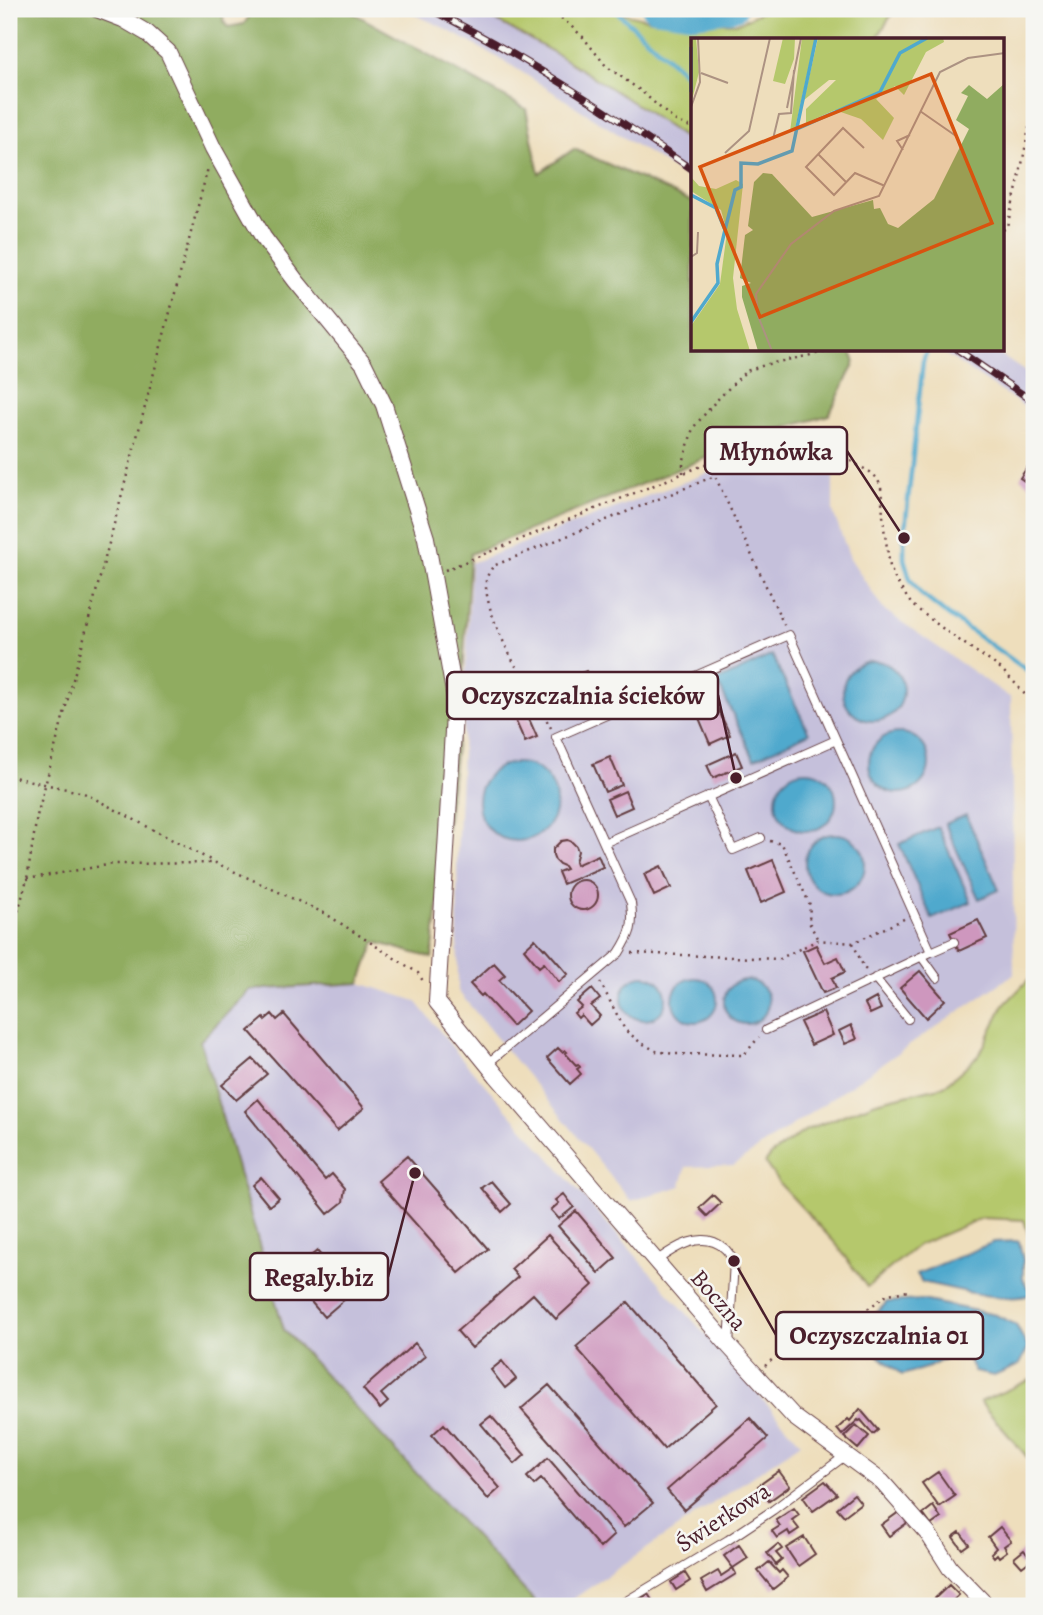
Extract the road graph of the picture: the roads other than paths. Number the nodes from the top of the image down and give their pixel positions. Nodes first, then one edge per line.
1 (97, 9) edge
2 (836, 740) junction
3 (708, 796) junction
4 (761, 838) road end
5 (604, 843) junction
6 (954, 942) dead end
7 (931, 952) junction
8 (922, 957) junction
9 (876, 978) junction
10 (937, 978) dead end
11 (908, 1018) dead end
12 (765, 1030) road end
13 (487, 1064) junction
14 (656, 1261) junction
15 (729, 1346) junction
16 (846, 1455) junction
17 (618, 1606) edge
18 (987, 1606) edge

1 - 13 street, Boczna
2 - 3 lane
2 - 5 lane
2 - 7 lane
3 - 4 lane
3 - 5 lane
5 - 13 lane
6 - 7 lane
7 - 8 lane
8 - 9 lane
8 - 10 lane
9 - 11 lane
9 - 12 lane
13 - 14 street, Boczna
14 - 15 street, Boczna
14 - 15 lane
15 - 16 street, Boczna
16 - 17 lane, Świerkowa
16 - 18 street, Boczna

